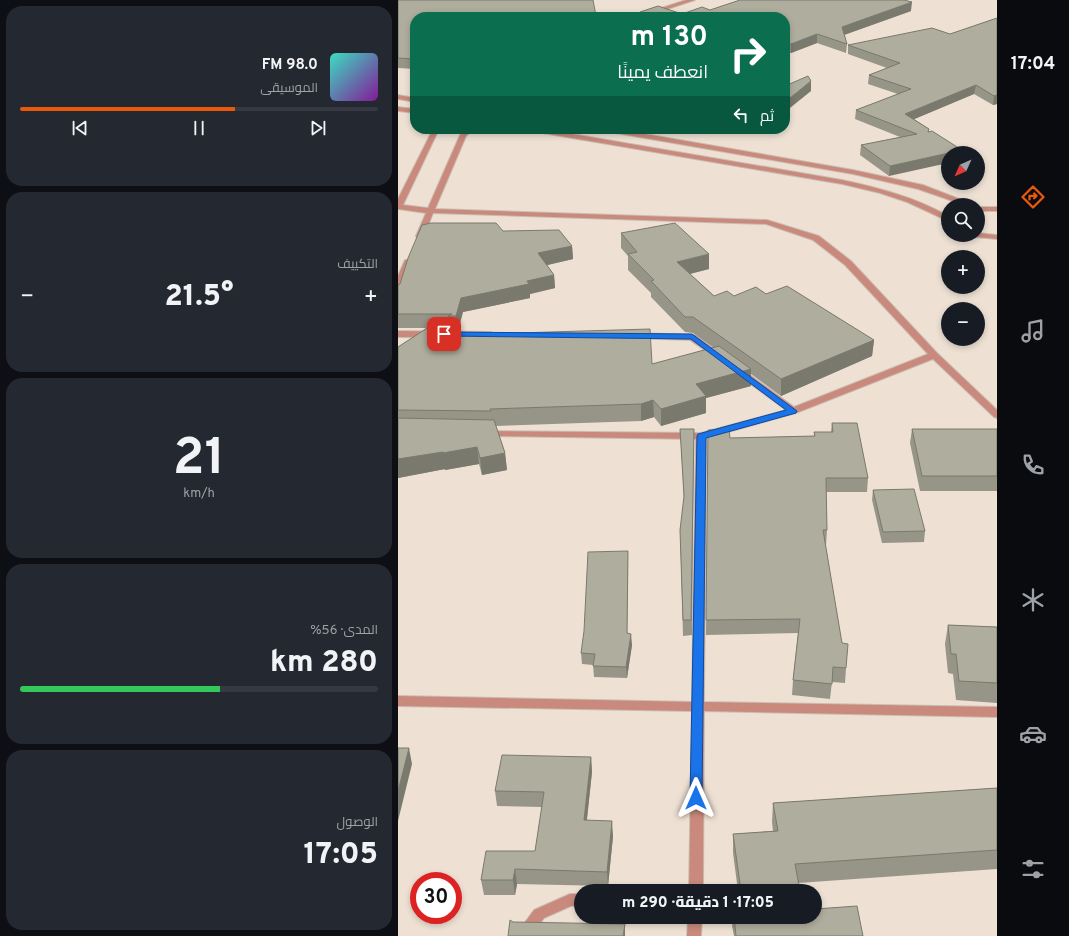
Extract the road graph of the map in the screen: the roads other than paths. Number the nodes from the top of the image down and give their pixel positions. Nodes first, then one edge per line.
1 (692, 0) edge
2 (653, 12) edge
3 (398, 97) edge
4 (410, 99) edge
5 (398, 109) edge
6 (410, 110) edge
7 (434, 134) edge
8 (464, 134) edge
9 (560, 134) edge
10 (633, 134) edge
11 (950, 198) edge
12 (398, 207) edge
13 (985, 208) edge
14 (995, 209) edge
15 (431, 211) junction
16 (941, 215) edge
17 (985, 237) edge
18 (988, 237) junction
19 (997, 237) edge
20 (997, 242) edge
21 (398, 286) edge
22 (398, 334) edge
23 (501, 335) edge
24 (629, 336) edge
25 (934, 355) junction
26 (793, 411) junction
27 (997, 415) edge
28 (478, 432) edge
29 (701, 436) junction
30 (398, 701) edge
31 (697, 706) junction
32 (997, 712) edge
33 (696, 884) edge
34 (574, 900) edge
35 (695, 924) edge
36 (522, 936) edge
37 (694, 936) edge

1 - 2 street
3 - 4 street
5 - 6 street
7 - 12 street
8 - 15 street
9 - 16 street
10 - 11 street
12 - 15 street
13 - 14 street
15 - 21 street
15 - 25 street
17 - 18 street
18 - 19 street
18 - 20 street
22 - 23 street
24 - 26 street
25 - 26 street
25 - 27 street
26 - 29 street
28 - 29 street
29 - 31 street
30 - 31 street
31 - 32 street
31 - 33 street
34 - 36 street
35 - 37 street

